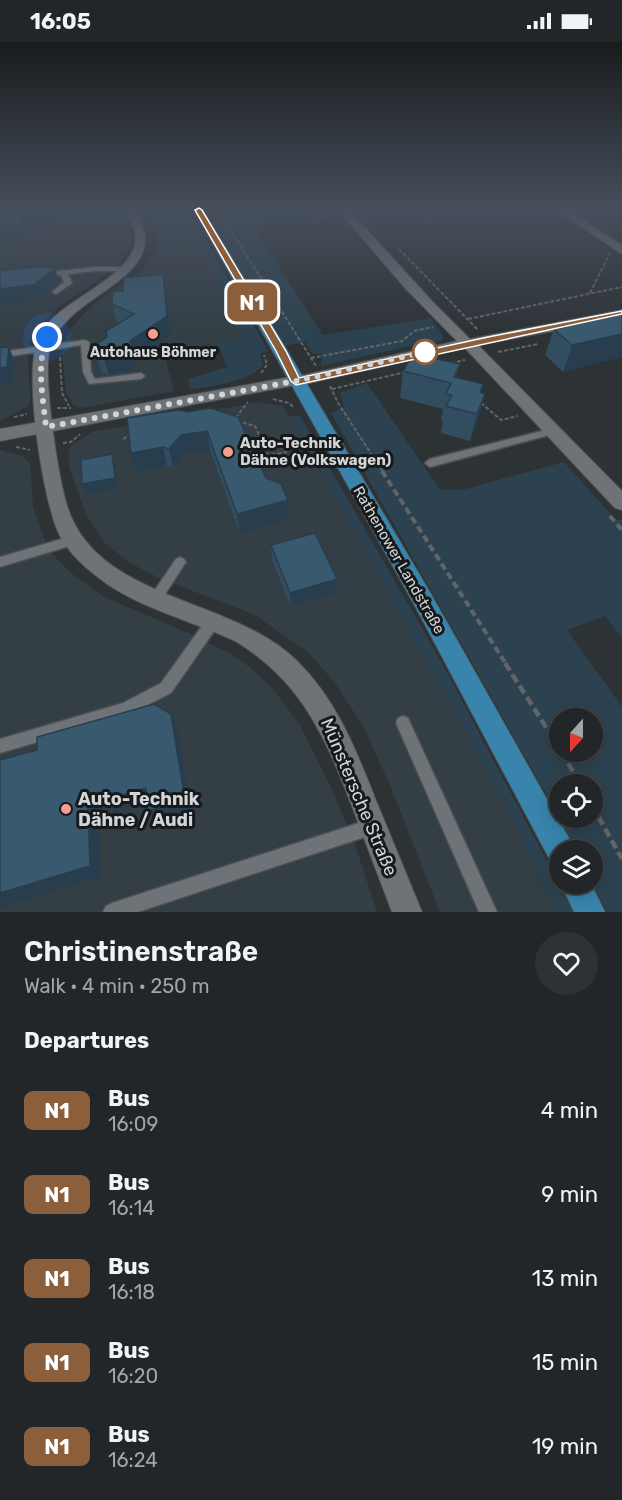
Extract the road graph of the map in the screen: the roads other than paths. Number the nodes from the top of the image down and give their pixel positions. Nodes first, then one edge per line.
1 (138, 251) edge
2 (223, 251) edge
3 (378, 251) edge
4 (124, 269) junction
5 (64, 273) junction
6 (31, 277) edge
7 (56, 292) dead end
8 (622, 314) edge
9 (43, 348) junction
10 (467, 352) junction
11 (0, 355) edge
12 (141, 376) dead end
13 (296, 381) junction
14 (46, 427) junction
15 (554, 431) junction
16 (0, 435) edge
17 (430, 463) dead end
18 (622, 503) edge
19 (72, 541) junction
20 (0, 562) edge
21 (180, 562) dead end
22 (156, 598) junction
23 (214, 620) junction
24 (404, 723) dead end
25 (0, 746) edge
26 (374, 826) junction
27 (555, 840) edge
28 (581, 894) edge
29 (112, 912) edge
30 (406, 912) edge
31 (488, 912) edge
32 (590, 912) edge

1 - 4 street
2 - 13 main road, Rathenower Landstraße
3 - 10 street
4 - 5 lane
4 - 9 street
5 - 6 lane
5 - 7 lane
8 - 10 street
9 - 11 lane
9 - 12 lane
9 - 14 street, Münstersche Straße
10 - 13 street
10 - 15 street
13 - 14 street
13 - 27 main road, Rathenower Landstraße
14 - 16 street
14 - 19 street, Münstersche Straße
15 - 17 lane
15 - 18 street
19 - 20 lane
19 - 22 street, Münstersche Straße
21 - 22 lane
22 - 23 street, Münstersche Straße
23 - 25 lane
23 - 26 street, Münstersche Straße
24 - 31 lane
26 - 29 lane
26 - 30 street, Münstersche Straße
28 - 32 main road

